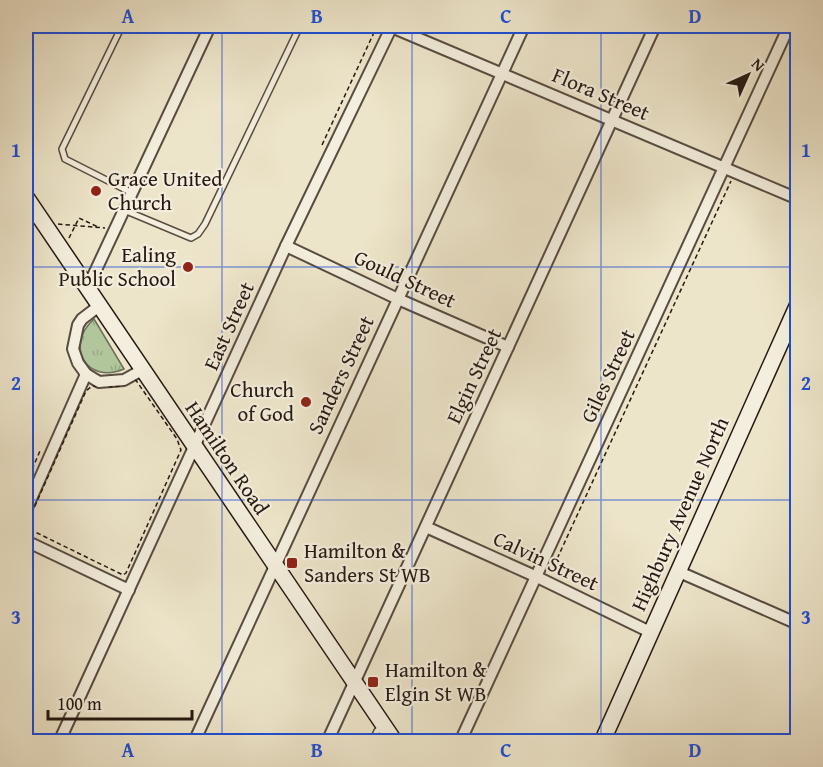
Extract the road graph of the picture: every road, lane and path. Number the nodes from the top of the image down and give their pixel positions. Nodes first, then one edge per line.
1 (122, 26) edge
2 (210, 26) edge
3 (300, 26) edge
4 (378, 26) edge
5 (390, 26) edge
6 (524, 26) edge
7 (655, 26) edge
8 (789, 26) edge
9 (502, 73) junction
10 (611, 120) junction
11 (322, 145) dead end
12 (725, 167) junction
13 (26, 176) edge
14 (733, 178) dead end
15 (132, 193) junction
16 (31, 194) edge
17 (798, 199) edge
18 (124, 210) junction
19 (108, 220) dead end
20 (52, 225) junction
21 (75, 225) junction
22 (99, 227) junction
23 (286, 246) junction
24 (87, 289) junction
25 (398, 298) junction
26 (798, 304) edge
27 (99, 306) junction
28 (508, 347) junction
29 (142, 370) junction
30 (86, 374) junction
31 (42, 447) dead end
32 (195, 448) junction
33 (26, 483) edge
34 (26, 510) edge
35 (27, 526) joint
36 (426, 527) junction
37 (26, 541) edge
38 (275, 565) junction
39 (677, 571) junction
40 (549, 575) dead end
41 (537, 577) junction
42 (129, 590) junction
43 (798, 624) edge
44 (650, 632) junction
45 (354, 681) junction
46 (384, 725) junction
47 (59, 741) edge
48 (195, 741) edge
49 (327, 741) edge
50 (372, 741) edge
51 (396, 741) edge
52 (459, 741) edge
53 (602, 741) edge

1 - 15 lane
2 - 15 street
3 - 18 lane
4 - 11 path
5 - 9 street, Flora Street
5 - 23 street, East Street
6 - 9 street, Sanders Street
7 - 10 street, Elgin Street
8 - 12 street, Giles Street
9 - 10 street, Flora Street
9 - 25 street, Sanders Street
10 - 12 street, Flora Street
10 - 28 street, Elgin Street
12 - 17 street, Flora Street
12 - 41 street, Giles Street
13 - 16 path
14 - 40 path
15 - 18 street
16 - 20 main road, Hamilton Road
18 - 24 street
19 - 22 path
20 - 21 path
20 - 21 path
20 - 24 main road, Hamilton Road
21 - 22 path
21 - 22 path
23 - 25 street, Gould Street
23 - 32 street, East Street
24 - 27 main road, Hamilton Road
25 - 28 street, Gould Street
25 - 38 street, Sanders Street
26 - 39 main road, Highbury Avenue North
27 - 29 main road, Hamilton Road
27 - 30 street
28 - 36 street, Elgin Street
29 - 30 street
29 - 32 main road, Hamilton Road
30 - 34 street
31 - 33 path
32 - 38 main road, Hamilton Road
32 - 42 street, East Street
35 - 35 path
36 - 41 street, Calvin Street
36 - 45 street, Elgin Street
37 - 42 street
38 - 45 main road, Hamilton Road
38 - 48 street, Sanders Street
39 - 43 street
39 - 44 main road, Highbury Avenue North
41 - 44 street, Calvin Street
41 - 52 street, Giles Street
42 - 47 street, East Street
44 - 53 main road, Highbury Avenue North
45 - 46 main road, Hamilton Road
45 - 49 street, Elgin Street
46 - 50 lane
46 - 51 main road, Hamilton Road

